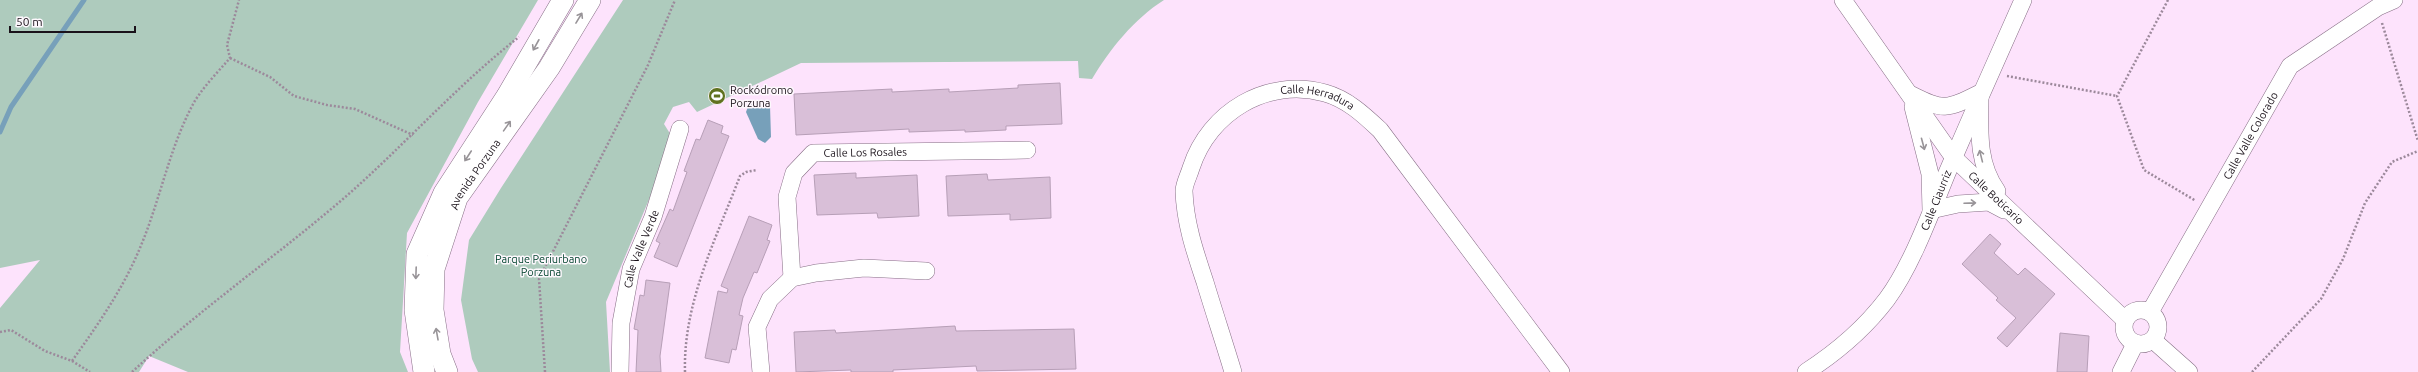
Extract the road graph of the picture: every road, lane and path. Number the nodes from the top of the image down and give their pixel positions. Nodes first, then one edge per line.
1 (239, 0) edge
2 (563, 0) edge
3 (590, 0) edge
4 (675, 0) edge
5 (1844, 0) edge
6 (2023, 0) edge
7 (2168, 0) edge
8 (2394, 0) edge
9 (2378, 7) junction
10 (521, 36) dead end
11 (230, 58) junction
12 (1991, 73) junction
13 (1908, 93) junction
14 (1980, 93) junction
15 (2117, 96) junction
16 (680, 130) dead end
17 (413, 135) junction
18 (2418, 142) edge
19 (1027, 150) dead end
20 (2418, 152) edge
21 (1954, 158) junction
22 (757, 170) dead end
23 (2210, 208) junction
24 (1931, 210) junction
25 (2013, 214) junction
26 (926, 271) dead end
27 (792, 278) junction
28 (2150, 312) junction
29 (2125, 320) junction
30 (0, 332) edge
31 (2153, 340) junction
32 (2135, 344) junction
33 (72, 361) junction
34 (90, 372) edge
35 (132, 372) edge
36 (424, 372) edge
37 (447, 372) edge
38 (546, 372) edge
39 (620, 372) edge
40 (685, 372) edge
41 (761, 372) edge
42 (1233, 372) edge
43 (1561, 372) edge
44 (1806, 372) edge
45 (2121, 372) edge
46 (2189, 372) edge
47 (2252, 372) edge

1 - 11 path
2 -> 36 street, Avenida Porzuna
37 -> 3 street, Avenida Porzuna
4 - 38 path
5 - 13 street, Calle Boticario
6 - 12 street, Calle Ciaurriz
7 - 15 path
8 - 9 street, Calle Valle Colorado
9 - 18 path
9 - 23 street, Calle Valle Colorado
10 - 17 path
11 - 17 path
11 - 33 path
12 - 14 street, Calle Ciaurriz
12 - 15 path
13 - 14 street
13 - 21 street, Calle Boticario
13 -> 24 street
14 - 21 street, Calle Ciaurriz
25 -> 14 street
15 - 23 path
16 - 39 street, Calle Valle Verde
17 - 35 path
19 - 27 street, Calle Los Rosales
20 - 47 path
21 - 24 street, Calle Ciaurriz
21 - 25 street, Calle Boticario
22 - 40 path
23 - 28 street, Calle Valle Colorado
24 -> 25 street
24 - 44 street, Calle Ciaurriz
25 - 29 street, Calle Boticario
26 - 27 street
27 - 41 street
28 - 29 street
28 - 31 street
29 - 32 street
30 - 33 path
31 - 32 street
31 - 46 street
32 - 45 street
33 - 34 path
42 - 43 street, Calle Herradura

